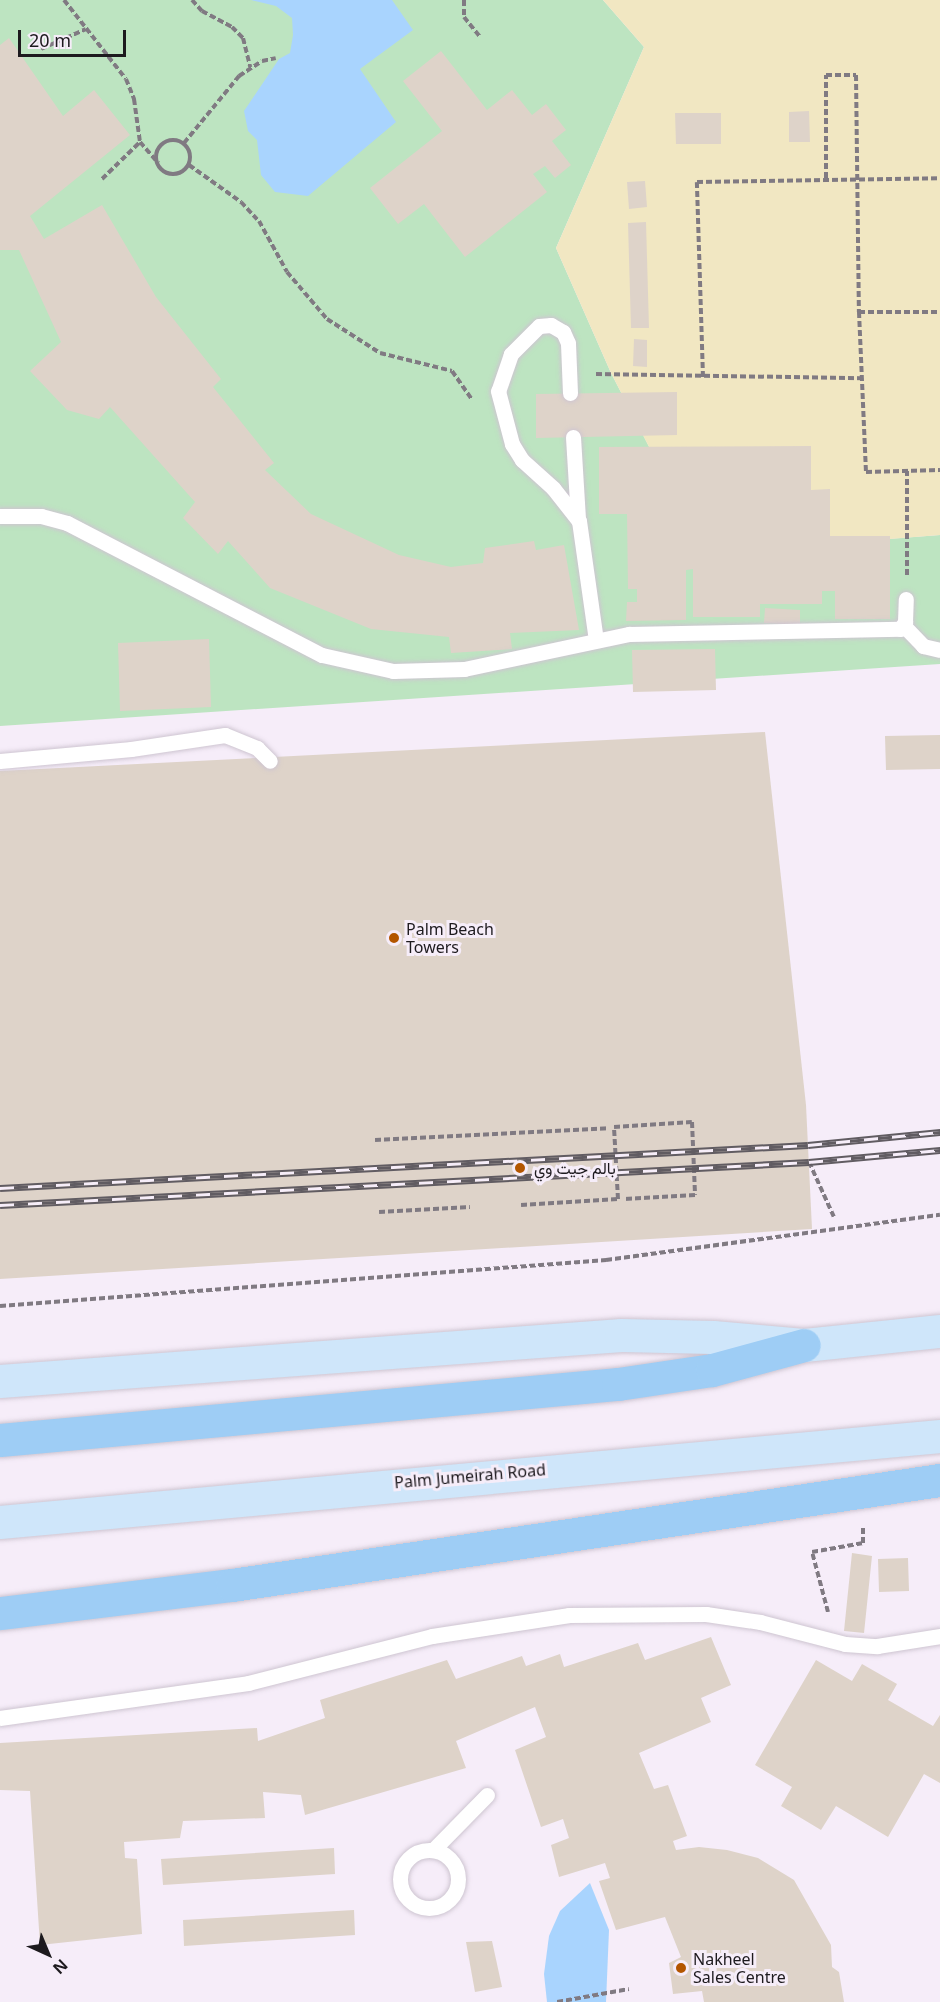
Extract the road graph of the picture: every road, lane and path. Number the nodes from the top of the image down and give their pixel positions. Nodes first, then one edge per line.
1 (64, 0) edge
2 (192, 0) edge
3 (464, 0) edge
4 (86, 29) junction
5 (480, 38) dead end
6 (42, 49) dead end
7 (276, 58) dead end
8 (250, 67) junction
9 (140, 142) junction
10 (184, 143) junction
11 (158, 163) junction
12 (189, 165) junction
13 (857, 177) junction
14 (826, 178) junction
15 (940, 178) edge
16 (102, 179) dead end
17 (859, 312) junction
18 (940, 312) edge
19 (569, 373) junction
20 (703, 376) junction
21 (862, 378) junction
22 (570, 393) dead end
23 (502, 412) junction
24 (573, 437) dead end
25 (940, 470) edge
26 (907, 471) junction
27 (0, 516) edge
28 (579, 521) junction
29 (906, 599) joint
30 (904, 626) junction
31 (596, 640) junction
32 (940, 650) edge
33 (0, 761) edge
34 (270, 761) dead end
35 (609, 1128) dead end
36 (375, 1140) dead end
37 (809, 1162) dead end
38 (624, 1199) dead end
39 (521, 1205) dead end
40 (470, 1207) dead end
41 (379, 1212) dead end
42 (940, 1215) edge
43 (834, 1217) dead end
44 (0, 1306) edge
45 (940, 1331) edge
46 (804, 1345) junction
47 (0, 1381) edge
48 (940, 1436) edge
49 (0, 1440) edge
50 (940, 1480) edge
51 (862, 1517) dead end
52 (0, 1522) edge
53 (0, 1613) edge
54 (940, 1636) edge
55 (836, 1643) junction
56 (0, 1718) edge
57 (487, 1795) dead end
58 (434, 1850) dead end
59 (629, 1989) dead end
60 (557, 2002) edge

1 - 4 path
2 - 8 path
3 - 5 path
4 - 6 path
4 - 9 path
7 - 8 path
8 - 10 path
9 - 11 path
9 - 16 path
10 - 11 path
10 - 12 path
11 - 12 path
12 - 23 path
13 - 14 path
13 - 14 path
13 - 15 path
13 - 17 path
14 - 20 path
17 - 18 path
17 - 21 path
19 - 20 path
19 - 22 lane
19 - 23 lane
20 - 21 path
21 - 26 path
23 - 28 lane
24 - 28 lane
25 - 26 path
26 - 29 path
27 - 31 lane
28 - 31 lane
29 - 30 lane
30 - 31 lane
30 - 32 lane
33 - 34 lane
35 - 36 path
37 - 43 path
38 - 39 path
40 - 41 path
42 - 44 path
45 - 46 main road
46 - 47 main road
46 - 49 main road
48 - 52 main road, Palm Jumeirah Road
50 - 53 main road
51 - 55 path
54 - 55 lane
55 - 56 lane
57 - 58 lane
59 - 60 path

